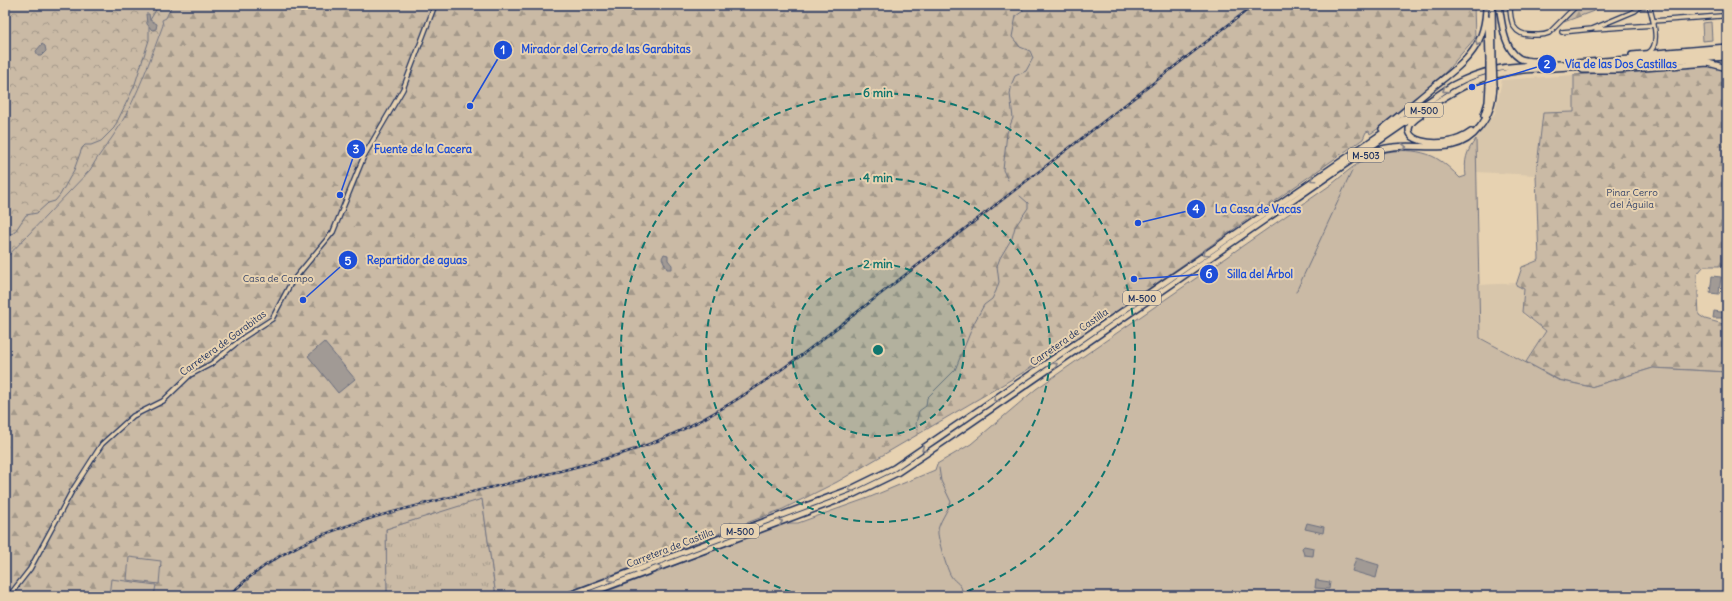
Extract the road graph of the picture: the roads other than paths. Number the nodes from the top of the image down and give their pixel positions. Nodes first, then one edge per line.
1 (435, 5) edge
2 (1487, 5) edge
3 (1492, 5) edge
4 (1499, 5) edge
5 (1510, 5) edge
6 (1576, 5) edge
7 (1642, 5) edge
8 (1649, 5) edge
9 (1720, 16) dead end
10 (1654, 23) junction
11 (1592, 29) junction
12 (1562, 32) dead end
13 (1655, 43) junction
14 (1727, 48) edge
15 (1727, 52) edge
16 (1666, 53) junction
17 (1635, 55) junction
18 (1727, 57) edge
19 (1614, 60) junction
20 (1592, 61) junction
21 (1491, 62) junction
22 (1727, 68) edge
23 (1544, 70) junction
24 (1492, 85) junction
25 (1455, 90) junction
26 (1346, 157) junction
27 (1318, 184) junction
28 (941, 441) junction
29 (912, 460) junction
30 (9, 596) edge
31 (567, 596) edge
32 (583, 596) edge

1 - 30 street, Carretera de Garabitas
2 - 21 highway, M-503
2 -> 26 highway, M-500
3 - 21 highway, M-503
4 - 20 highway
5 - 6 street
7 - 11 street
8 - 10 street
9 - 10 street
10 - 11 street
10 - 13 street
11 - 12 street
13 - 16 street
13 - 17 street
14 - 16 highway, M-500
15 - 19 highway, Carretera de Castilla / M-500
16 - 17 highway, M-500
17 - 19 highway, M-500
18 - 23 highway, Carretera de Castilla / M-500
19 - 20 highway, Carretera de Castilla / M-500
20 -> 26 highway, Carretera de Castilla / M-500
21 - 24 highway, M-503, bridge
22 - 23 highway, M-500
23 - 25 highway, Carretera de Castilla / M-500
24 - 25 highway, M-500
27 -> 24 highway, M-503
25 - 27 highway, Carretera de Castilla / M-500
26 -> 28 highway, Carretera de Castilla / M-500
28 -> 27 highway, Carretera de Castilla / M-500
28 - 29 highway, Carretera de Castilla / M-500
29 -> 31 highway, Carretera de Castilla / M-500
32 -> 29 highway, Carretera de Castilla / M-500

